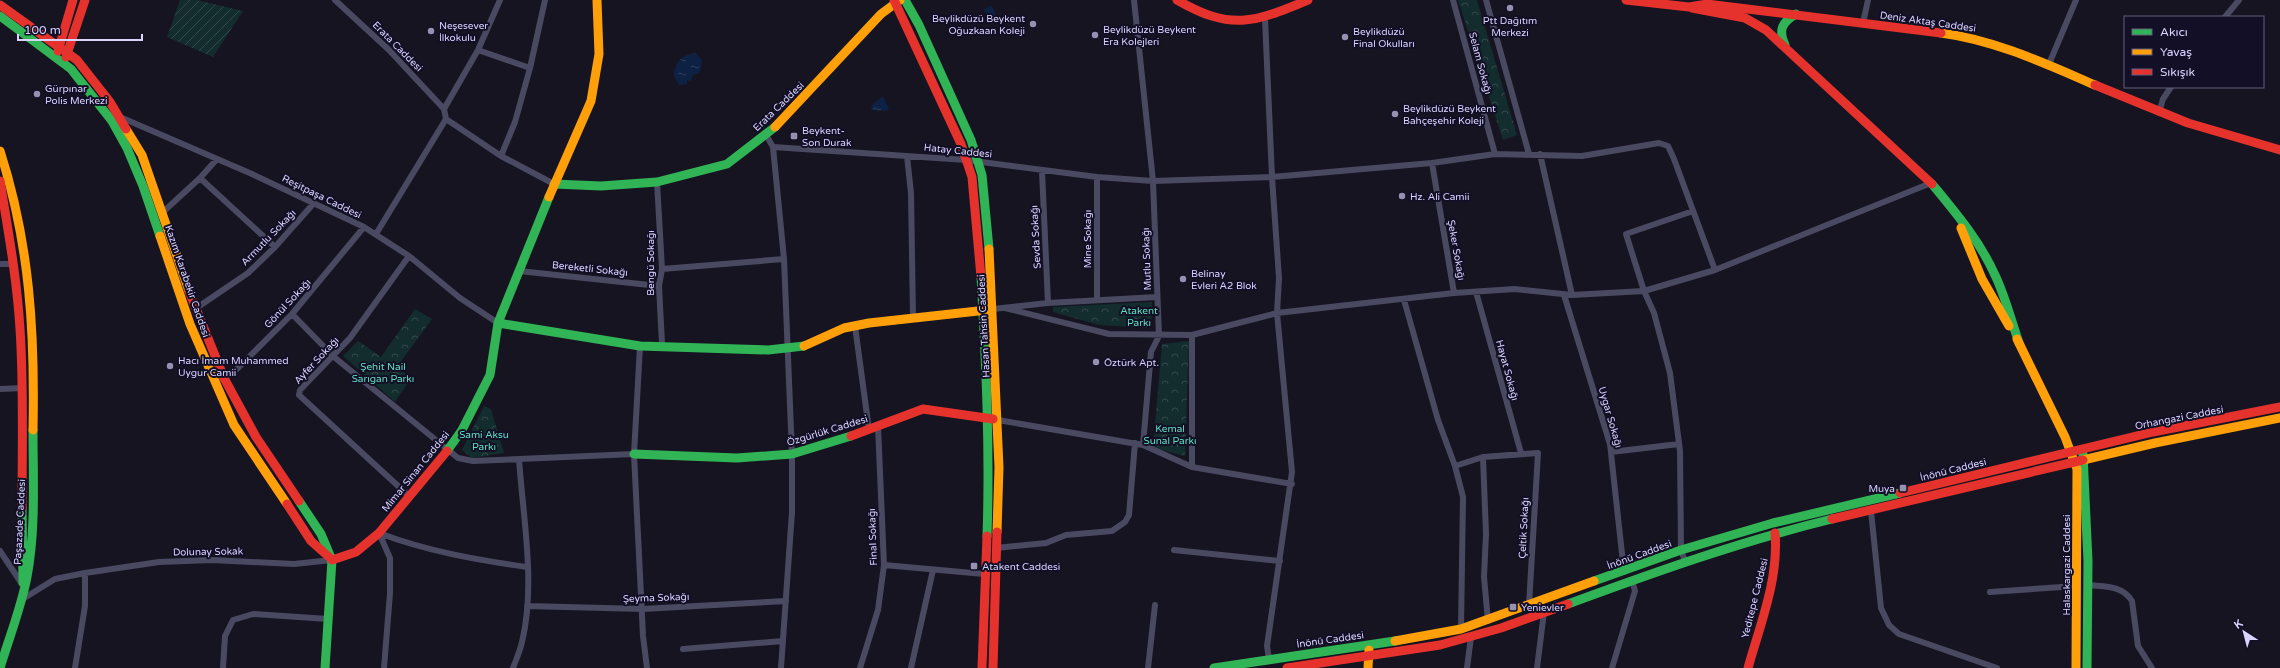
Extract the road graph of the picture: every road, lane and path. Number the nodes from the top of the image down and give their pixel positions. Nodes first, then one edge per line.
1 (73, 0) edge
2 (85, 0) edge
3 (335, 0) edge
4 (500, 0) edge
5 (545, 0) edge
6 (597, 0) edge
7 (905, 0) edge
8 (1134, 0) edge
9 (1177, 0) edge
10 (1308, 0) edge
11 (1453, 0) edge
12 (1486, 0) edge
13 (1626, 0) edge
14 (1868, 0) edge
15 (2076, 0) edge
16 (2239, 0) edge
17 (897, 1) edge
18 (1651, 1) edge
19 (1744, 4) edge
20 (0, 5) edge
21 (1689, 7) junction
22 (1796, 14) junction
23 (0, 16) edge
24 (2226, 16) edge
25 (1265, 19) junction
26 (1863, 23) junction
27 (60, 46) junction
28 (478, 50) junction
29 (69, 53) junction
30 (1796, 56) junction
31 (59, 59) junction
32 (2049, 64) junction
33 (530, 68) junction
34 (2170, 88) edge
35 (444, 109) junction
36 (2159, 113) junction
37 (116, 119) junction
38 (446, 119) junction
39 (766, 135) junction
40 (773, 147) junction
41 (2280, 150) edge
42 (0, 151) edge
43 (1495, 154) junction
44 (1530, 154) junction
45 (1540, 154) junction
46 (501, 156) junction
47 (907, 156) junction
48 (217, 159) junction
49 (966, 160) junction
50 (977, 161) junction
51 (1432, 163) junction
52 (1042, 171) junction
53 (1097, 177) junction
54 (1272, 177) junction
55 (200, 178) junction
56 (0, 181) edge
57 (1153, 181) junction
58 (657, 182) junction
59 (1931, 183) junction
60 (554, 184) junction
61 (314, 203) junction
62 (1953, 208) junction
63 (1693, 211) junction
64 (163, 212) junction
65 (364, 227) junction
66 (376, 234) junction
67 (275, 247) junction
68 (409, 256) junction
69 (784, 258) junction
70 (0, 264) edge
71 (14, 264) junction
72 (26, 266) junction
73 (662, 269) junction
74 (1715, 270) junction
75 (519, 271) junction
76 (659, 286) junction
77 (1644, 291) junction
78 (1476, 292) junction
79 (1454, 293) junction
80 (1564, 295) junction
81 (1572, 296) junction
82 (1157, 297) junction
83 (1098, 300) junction
84 (1404, 300) junction
85 (1048, 303) junction
86 (195, 308) junction
87 (1005, 308) junction
88 (993, 309) junction
89 (983, 310) junction
90 (1277, 313) junction
91 (292, 314) junction
92 (913, 317) junction
93 (498, 324) junction
94 (855, 326) junction
95 (1159, 336) junction
96 (1192, 336) junction
97 (2020, 343) junction
98 (662, 344) junction
99 (640, 346) junction
100 (788, 349) junction
101 (334, 357) junction
102 (224, 378) junction
103 (215, 382) junction
104 (23, 388) junction
105 (0, 389) edge
106 (33, 389) junction
107 (2278, 407) edge
108 (988, 417) junction
109 (2236, 417) junction
110 (2278, 418) edge
111 (998, 420) junction
112 (2199, 425) junction
113 (2237, 427) junction
114 (873, 428) junction
115 (2153, 432) junction
116 (2200, 435) junction
117 (1135, 443) junction
118 (2155, 443) junction
119 (1679, 444) junction
120 (1143, 445) junction
121 (2082, 449) junction
122 (448, 450) junction
123 (1611, 452) junction
124 (2071, 452) junction
125 (1520, 453) junction
126 (634, 454) junction
127 (792, 454) junction
128 (1483, 457) junction
129 (519, 459) junction
130 (2085, 459) junction
131 (2075, 461) junction
132 (1455, 466) junction
133 (1192, 467) junction
134 (1943, 482) junction
135 (1292, 484) junction
136 (1946, 493) junction
137 (409, 496) junction
138 (1870, 500) junction
139 (1871, 510) junction
140 (1818, 512) junction
141 (1820, 523) junction
142 (378, 534) junction
143 (1738, 534) junction
144 (1775, 534) junction
145 (1740, 543) junction
146 (996, 548) junction
147 (1174, 550) dead end
148 (1682, 550) junction
149 (0, 551) edge
150 (332, 560) junction
151 (1280, 561) junction
152 (1685, 561) junction
153 (884, 565) junction
154 (527, 566) junction
155 (933, 570) junction
156 (1624, 572) junction
157 (85, 573) junction
158 (984, 574) junction
159 (1632, 580) junction
160 (2088, 585) junction
161 (24, 586) junction
162 (2077, 586) junction
163 (1990, 592) dead end
164 (20, 601) junction
165 (786, 601) junction
166 (1155, 605) dead end
167 (1529, 605) junction
168 (528, 606) junction
169 (643, 609) junction
170 (1544, 612) junction
171 (1532, 616) junction
172 (328, 619) junction
173 (1488, 621) junction
174 (1461, 629) junction
175 (1471, 637) junction
176 (783, 641) junction
177 (1369, 645) junction
178 (683, 649) dead end
179 (1370, 655) junction
180 (1, 661) edge
181 (1269, 664) edge
182 (75, 668) edge
183 (223, 668) edge
184 (325, 668) edge
185 (384, 668) edge
186 (513, 668) edge
187 (646, 668) edge
188 (781, 668) edge
189 (860, 668) edge
190 (911, 668) edge
191 (982, 668) edge
192 (993, 668) edge
193 (1148, 668) edge
194 (1214, 668) edge
195 (1287, 668) edge
196 (1368, 668) edge
197 (1467, 668) edge
198 (1537, 668) edge
199 (1612, 668) edge
200 (1748, 668) edge
201 (1998, 668) edge
202 (2076, 668) edge
203 (2087, 668) edge
204 (2152, 668) edge

1 - 27 street
2 - 29 street
3 - 35 street, Erata Caddesi
4 - 28 street
5 - 33 street
6 - 60 street
7 - 50 street, Hasan Tahsin Caddesi
8 - 57 street, Mutlu Sokağı
9 - 25 street
10 - 25 street
11 - 43 street, Selam Sokağı
12 - 44 street
13 - 18 street, Deniz Aktaş Caddesi
14 - 26 street
15 - 32 street
16 - 24 street
17 - 39 street, Erata Caddesi
17 - 49 street, Hasan Tahsin Caddesi
18 - 21 street, Deniz Aktaş Caddesi
19 - 21 street, Deniz Aktaş Caddesi
19 - 22 street, Deniz Aktaş Caddesi
20 - 27 street
21 - 30 street
22 - 26 street, Deniz Aktaş Caddesi
22 - 30 street
23 - 31 street, Kazım Karabekir Caddesi
25 - 54 street
26 - 32 street, Deniz Aktaş Caddesi
27 - 29 street
27 - 31 street
28 - 33 street
28 - 35 street
29 - 31 street
29 - 37 street
30 - 59 street
31 - 37 street, Kazım Karabekir Caddesi
32 - 36 street, Deniz Aktaş Caddesi
33 - 46 street
34 - 36 street
35 - 38 street
36 - 41 street, Deniz Aktaş Caddesi
37 - 48 street, Reşitpaşa Caddesi
37 - 64 street
37 - 103 street, Kazım Karabekir Caddesi
38 - 46 street
38 - 66 street
39 - 40 street
39 - 58 street, Erata Caddesi
40 - 47 street, Hatay Caddesi
40 - 69 street
42 - 72 street, Paşazade Caddesi
43 - 44 street, Hatay Caddesi
43 - 51 street, Hatay Caddesi
44 - 45 street, Hatay Caddesi
45 - 63 street, Hatay Caddesi
45 - 81 street
46 - 60 street
47 - 49 street, Hatay Caddesi
47 - 92 street
48 - 55 street
48 - 61 street, Reşitpaşa Caddesi
49 - 50 street, Hatay Caddesi
49 - 89 street, Hasan Tahsin Caddesi
50 - 52 street, Hatay Caddesi
50 - 88 street, Hasan Tahsin Caddesi
51 - 54 street, Hatay Caddesi
51 - 79 street, Şeker Sokağı
52 - 53 street, Hatay Caddesi
52 - 85 street, Sevda Sokağı
53 - 57 street, Hatay Caddesi
53 - 83 street, Mine Sokağı
54 - 57 street, Hatay Caddesi
54 - 90 street
55 - 64 street
55 - 67 street
56 - 71 street, Paşazade Caddesi
57 - 82 street, Mutlu Sokağı
58 - 60 street, Erata Caddesi
58 - 73 street, Bengü Sokağı
59 - 62 street
59 - 74 street
60 - 75 street, Mimar Sinan Caddesi
61 - 65 street, Reşitpaşa Caddesi
61 - 67 street, Armutlu Sokağı
62 - 97 street
62 - 97 street
63 - 74 street
63 - 77 street
64 - 86 street
65 - 66 street, Reşitpaşa Caddesi
65 - 91 street, Gönül Sokağı
66 - 68 street, Reşitpaşa Caddesi
67 - 86 street, Armutlu Sokağı
68 - 93 street, Reşitpaşa Caddesi
68 - 101 street, Ayfer Sokağı
69 - 73 street
69 - 100 street
70 - 71 street
71 - 72 street
71 - 104 street, Paşazade Caddesi
72 - 106 street, Paşazade Caddesi
73 - 76 street, Bengü Sokağı
74 - 77 street
75 - 76 street, Bereketli Sokağı
75 - 93 street, Mimar Sinan Caddesi
76 - 98 street, Bengü Sokağı
77 - 81 street
77 - 119 street
78 - 79 street
78 - 80 street
78 - 125 street, Hayat Sokağı
79 - 84 street
80 - 81 street
80 - 123 street, Uygar Sokağı
82 - 83 street
82 - 95 street, Mutlu Sokağı
83 - 85 street
84 - 90 street
84 - 132 street
85 - 87 street
86 - 102 street
87 - 88 street
87 - 95 street
88 - 89 street
88 - 111 street, Hasan Tahsin Caddesi
89 - 92 street
89 - 108 street, Hasan Tahsin Caddesi
90 - 96 street
90 - 135 street
91 - 101 street
91 - 102 street, Gönül Sokağı
92 - 94 street
93 - 99 street
93 - 122 street, Mimar Sinan Caddesi
94 - 100 street
94 - 114 street, Final Sokağı
95 - 96 street
95 - 120 street
96 - 133 street
97 - 124 street
98 - 99 street
98 - 100 street
99 - 126 street
100 - 127 street
101 - 122 street
101 - 137 street, Ayfer Sokağı
102 - 103 street, Gönül Sokağı
102 - 150 street
103 - 150 street, Kazım Karabekir Caddesi
104 - 105 street
104 - 106 street
104 - 161 street, Paşazade Caddesi
106 - 161 street, Paşazade Caddesi
107 - 109 street, Orhangazi Caddesi
107 - 110 street
108 - 111 street, Özgürlük Caddesi
108 - 114 street, Özgürlük Caddesi
108 - 158 street, Hasan Tahsin Caddesi
109 - 112 street, Orhangazi Caddesi
109 - 113 street
110 - 113 street, Orhangazi Caddesi
111 - 117 street
111 - 146 street, Hasan Tahsin Caddesi
112 - 115 street, Orhangazi Caddesi
112 - 116 street
113 - 116 street, Orhangazi Caddesi
114 - 127 street, Özgürlük Caddesi
114 - 153 street, Final Sokağı
115 - 118 street
115 - 121 street, Orhangazi Caddesi
116 - 118 street, Orhangazi Caddesi
117 - 120 street
117 - 146 street
118 - 130 street, Orhangazi Caddesi
119 - 123 street
119 - 148 street
120 - 133 street
121 - 124 street, Orhangazi Caddesi
121 - 130 street
122 - 129 street
122 - 137 street, Mimar Sinan Caddesi
123 - 156 street, Uygar Sokağı
124 - 131 street
124 - 134 street, İnönü Caddesi
125 - 128 street
125 - 167 street, Çeltik Sokağı
126 - 127 street, Özgürlük Caddesi
126 - 129 street
126 - 169 street
127 - 165 street
128 - 132 street
128 - 173 street
129 - 154 street
130 - 131 street, Orhangazi Caddesi
130 - 160 street
131 - 136 street, Orhangazi Caddesi
131 - 162 street, Halaskargazi Caddesi
132 - 174 street
133 - 135 street
134 - 136 street
134 - 138 street, İnönü Caddesi
135 - 151 street
136 - 139 street, Orhangazi Caddesi
137 - 142 street, Mimar Sinan Caddesi
138 - 139 street
138 - 140 street, İnönü Caddesi
139 - 141 street, Orhangazi Caddesi
139 - 201 street
140 - 141 street
140 - 143 street, İnönü Caddesi
141 - 144 street, Orhangazi Caddesi
142 - 150 street, Mimar Sinan Caddesi
142 - 154 street
142 - 185 street
143 - 145 street
143 - 148 street, İnönü Caddesi
144 - 145 street, Orhangazi Caddesi
144 - 200 street, Yeditepe Caddesi
145 - 152 street, Orhangazi Caddesi
146 - 192 street, Hasan Tahsin Caddesi
147 - 151 street
148 - 152 street
148 - 156 street, İnönü Caddesi
149 - 161 street
150 - 157 street, Dolunay Sokak
150 - 172 street
151 - 181 street
152 - 159 street, Orhangazi Caddesi
153 - 155 street
153 - 189 street, Final Sokağı
154 - 168 street
155 - 158 street
155 - 190 street
156 - 167 street, İnönü Caddesi
157 - 164 street, Dolunay Sokak
157 - 182 street
158 - 191 street, Hasan Tahsin Caddesi
159 - 170 street, Orhangazi Caddesi
159 - 199 street
160 - 162 street
160 - 203 street
160 - 204 street
161 - 164 street
162 - 163 street
162 - 202 street, Halaskargazi Caddesi
164 - 180 street
165 - 169 street, Şeyma Sokağı
165 - 176 street
166 - 193 street
167 - 171 street
167 - 173 street, İnönü Caddesi
168 - 169 street, Şeyma Sokağı
168 - 186 street
169 - 187 street
170 - 171 street, Orhangazi Caddesi
170 - 198 street
171 - 175 street, Orhangazi Caddesi
172 - 183 street
172 - 184 street
173 - 174 street, İnönü Caddesi
174 - 177 street, İnönü Caddesi
175 - 179 street, Orhangazi Caddesi
175 - 197 street
176 - 178 street
176 - 188 street
177 - 179 street
177 - 181 street, İnönü Caddesi
179 - 195 street, Orhangazi Caddesi
179 - 196 street
181 - 194 street, İnönü Caddesi

